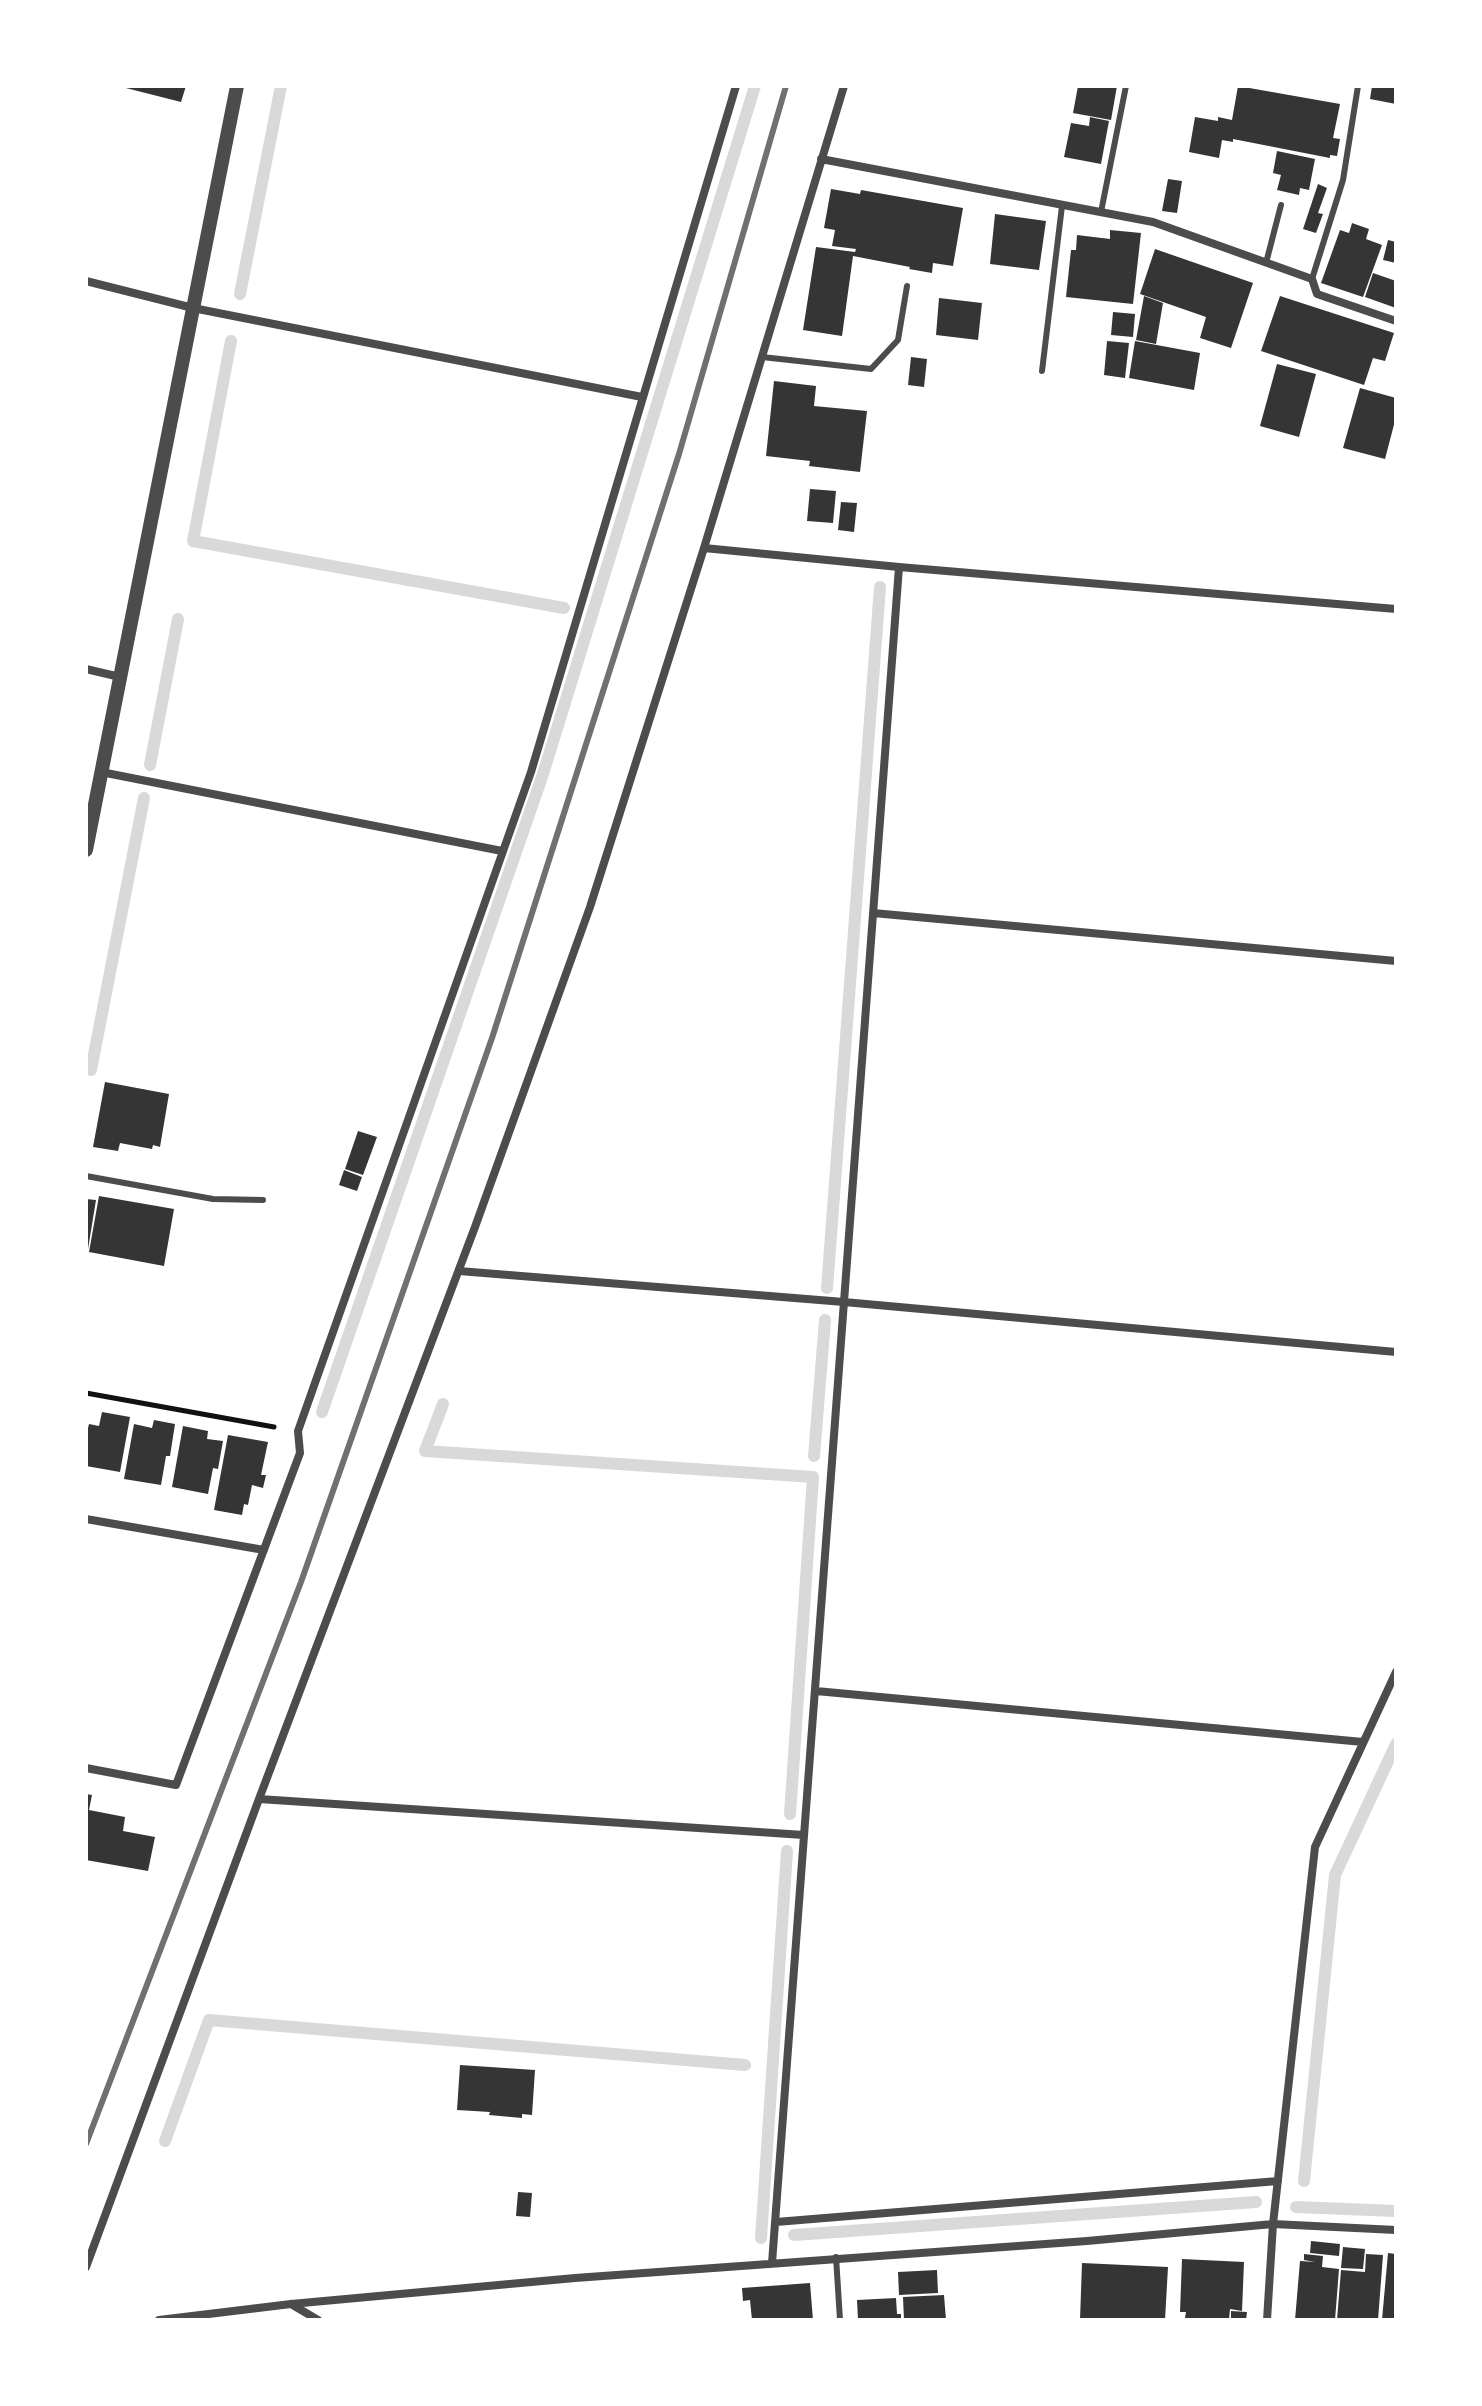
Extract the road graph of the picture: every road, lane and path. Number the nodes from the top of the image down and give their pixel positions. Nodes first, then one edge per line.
1 (237, 86) edge
2 (736, 86) edge
3 (844, 86) edge
4 (1126, 86) edge
5 (1358, 86) edge
6 (821, 159) junction
7 (1281, 205) dead end
8 (1062, 206) junction
9 (1101, 212) junction
10 (1266, 263) junction
11 (1312, 279) junction
12 (86, 281) edge
13 (907, 286) dead end
14 (193, 308) junction
15 (1396, 321) edge
16 (762, 357) junction
17 (1042, 371) dead end
18 (642, 397) junction
19 (704, 548) junction
20 (899, 567) junction
21 (1396, 609) edge
22 (86, 669) edge
23 (120, 677) junction
24 (101, 772) junction
25 (86, 850) edge
26 (502, 851) junction
27 (873, 913) junction
28 (1396, 961) edge
29 (86, 1176) edge
30 (263, 1200) dead end
31 (459, 1271) junction
32 (844, 1302) junction
33 (1396, 1352) edge
34 (86, 1393) edge
35 (298, 1431) junction
36 (86, 1519) edge
37 (264, 1550) junction
38 (1396, 1672) edge
39 (816, 1691) junction
40 (1363, 1742) junction
41 (86, 1768) edge
42 (259, 1799) junction
43 (804, 1835) junction
44 (1278, 2181) junction
45 (776, 2222) junction
46 (1273, 2224) junction
47 (1396, 2230) edge
48 (836, 2257) junction
49 (772, 2263) junction
50 (86, 2267) edge
51 (291, 2304) junction
52 (159, 2320) edge
53 (318, 2320) edge
54 (840, 2320) edge
55 (1267, 2320) edge

1 - 14 street
2 - 18 street
3 - 6 street
4 - 9 lane
5 - 11 lane
6 - 8 street
6 - 16 street
7 - 10 lane
8 - 9 street
8 - 17 lane
9 - 10 street
10 - 11 street
11 - 15 street
12 - 14 street
13 - 16 lane
14 - 18 street
14 - 23 street
16 - 19 street
18 - 26 street
19 - 20 street
19 - 31 street
20 - 21 street
20 - 27 street
22 - 23 street
23 - 24 street
24 - 25 street
24 - 26 street
26 - 35 street
27 - 28 street
27 - 32 street
29 - 30 lane
31 - 32 street
31 - 42 street
32 - 33 street
32 - 39 street
34 - 35 path
35 - 37 street
36 - 37 street
37 - 41 street
38 - 40 street
39 - 40 street
39 - 43 street
40 - 44 street
42 - 43 street
42 - 50 street
43 - 45 street
44 - 45 street
44 - 46 street
45 - 49 street
46 - 47 street
46 - 48 street
46 - 55 street
48 - 49 street
48 - 54 lane
49 - 51 street
51 - 52 street
51 - 53 street

